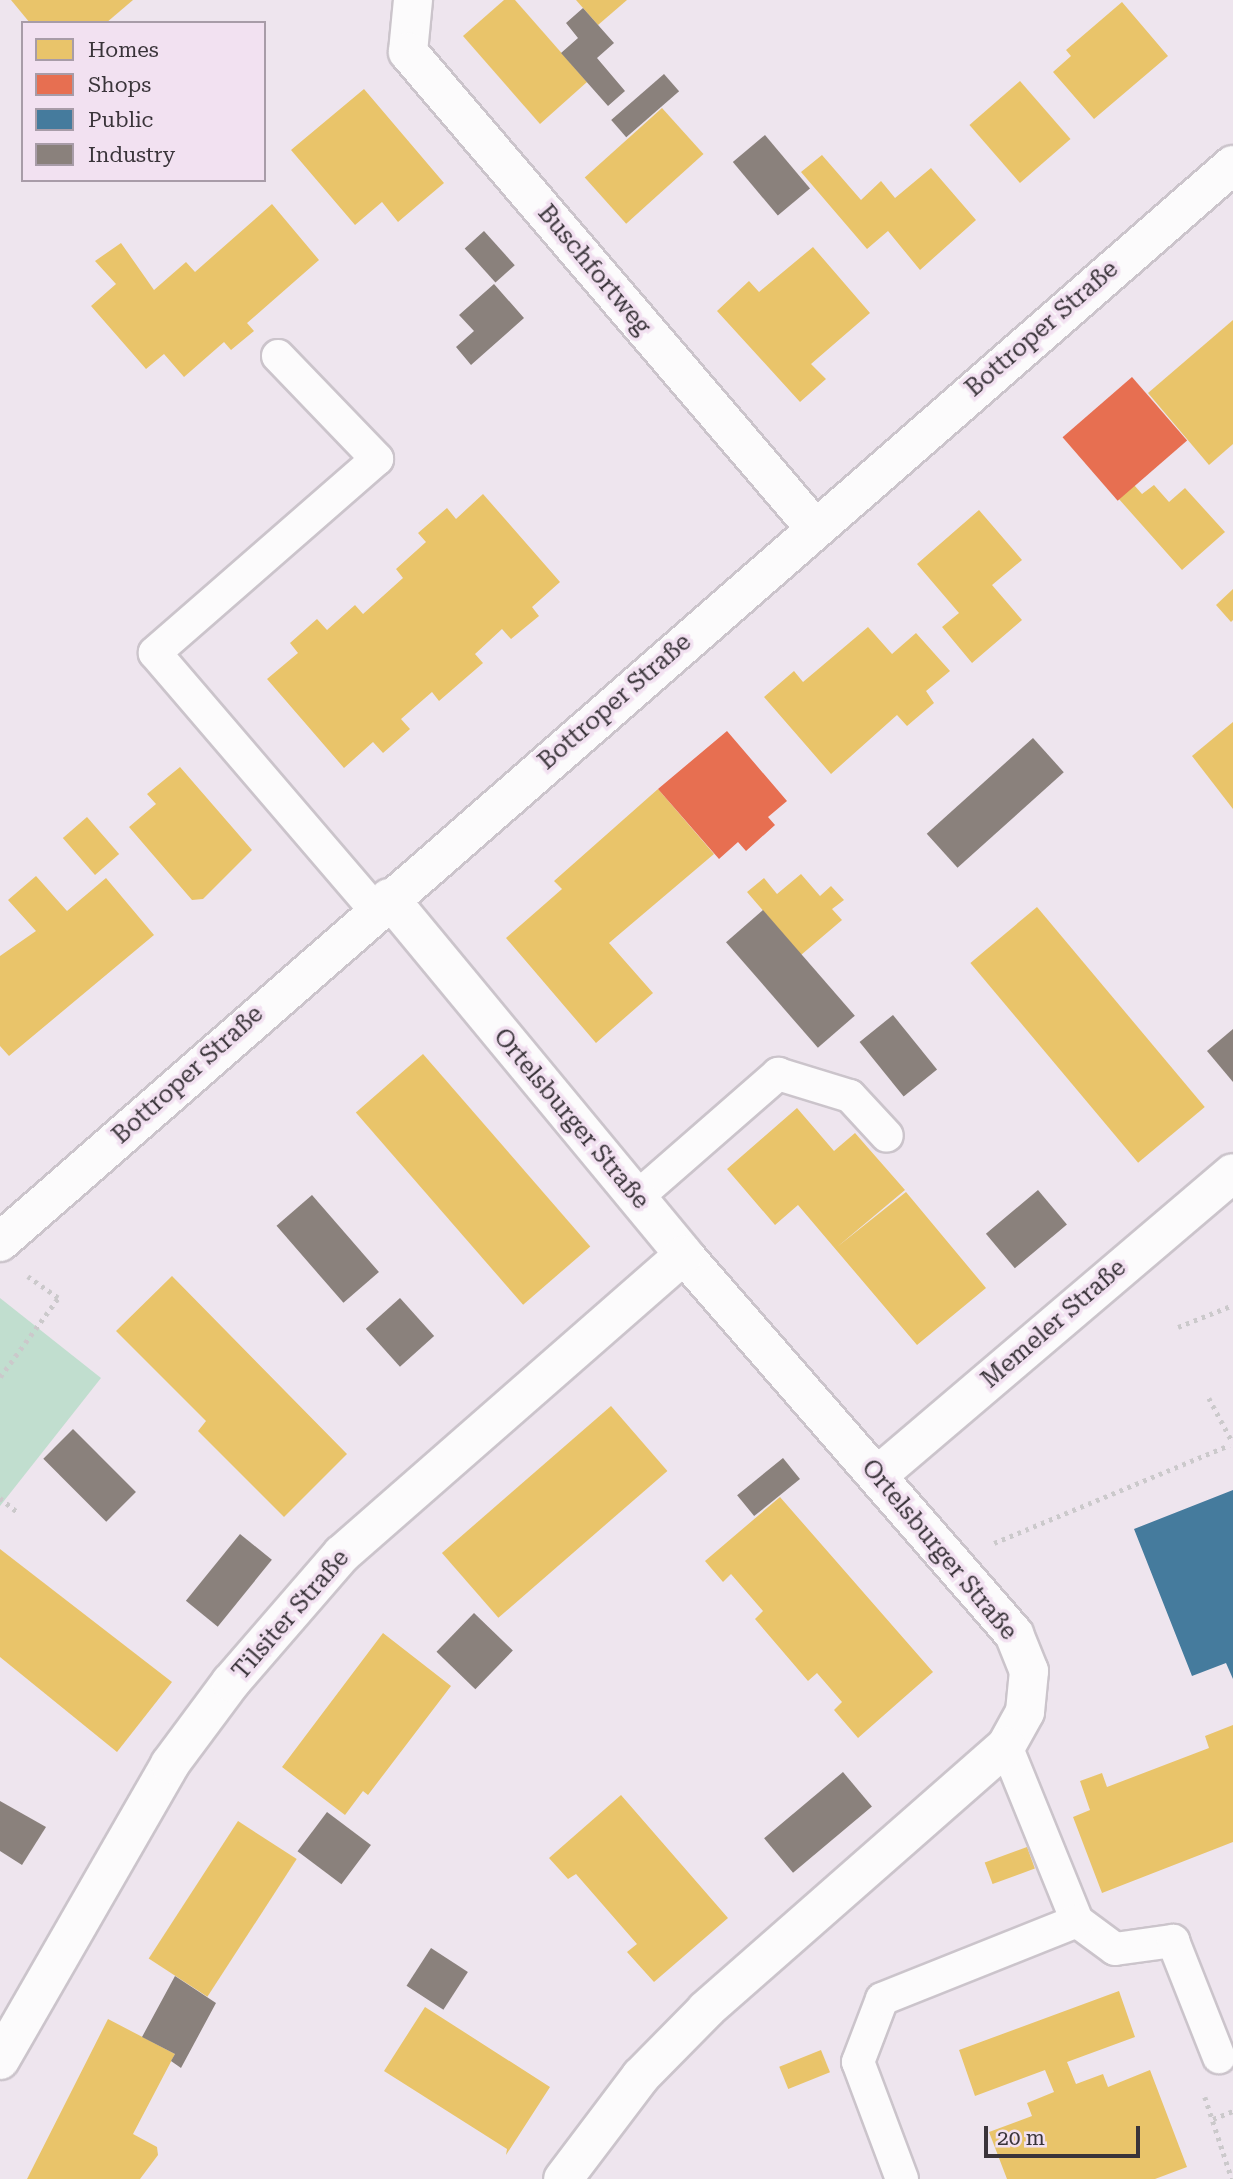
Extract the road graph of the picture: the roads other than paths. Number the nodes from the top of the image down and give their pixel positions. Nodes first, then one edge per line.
1 (413, 0) edge
2 (1233, 166) edge
3 (278, 356) dead end
4 (814, 527) junction
5 (382, 904) junction
6 (887, 1136) dead end
7 (1233, 1173) edge
8 (636, 1198) junction
9 (684, 1255) junction
10 (10, 1257) edge
11 (877, 1476) junction
12 (1006, 1746) junction
13 (1077, 1921) junction
14 (1219, 2057) road end
15 (0, 2060) edge
16 (564, 2179) edge
17 (902, 2179) edge

1 - 4 street, Buschfortweg
2 - 4 street, Bottroper Straße
3 - 5 lane
4 - 5 street, Bottroper Straße
5 - 8 street, Ortelsburger Straße
5 - 10 street, Bottroper Straße
6 - 8 lane
7 - 11 street, Memeler Straße
8 - 9 street, Ortelsburger Straße
9 - 11 street, Ortelsburger Straße
9 - 15 street, Tilsiter Straße
11 - 12 street, Ortelsburger Straße
12 - 13 lane
12 - 16 street, Ortelsburger Straße
13 - 14 lane
13 - 17 lane

